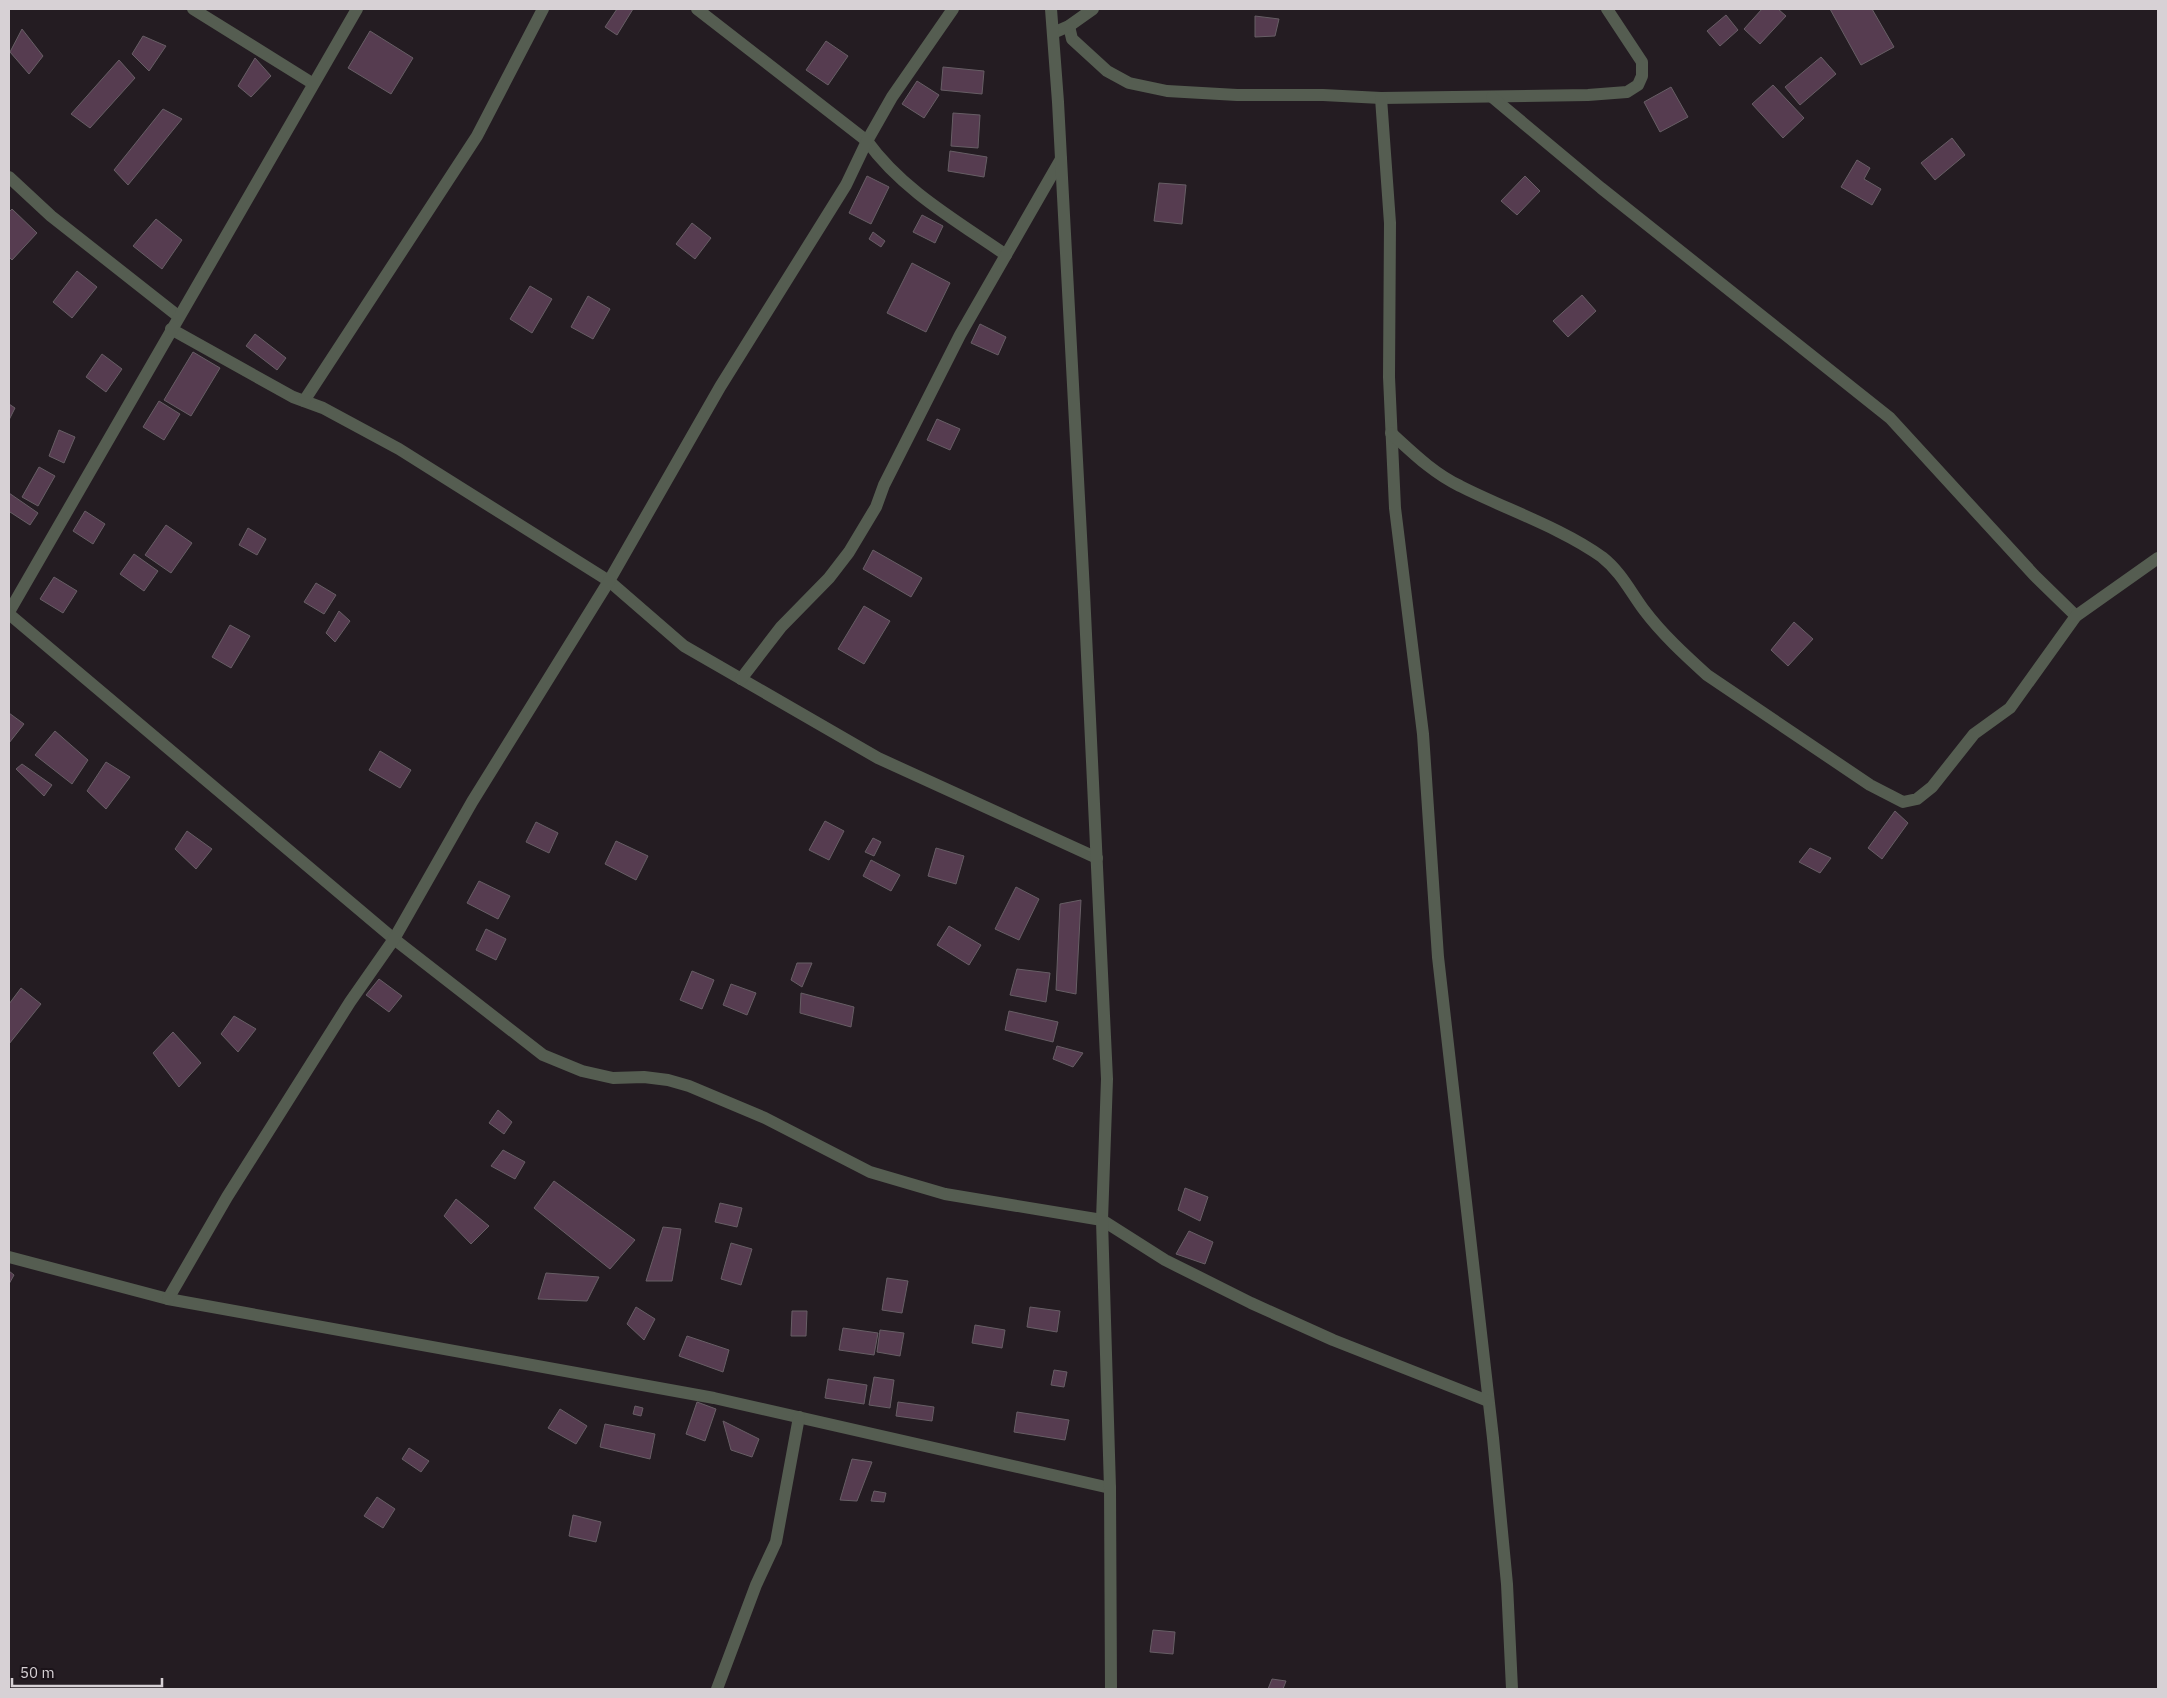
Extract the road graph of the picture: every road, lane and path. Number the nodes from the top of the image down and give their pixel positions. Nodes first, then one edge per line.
1 (193, 9) edge
2 (356, 9) edge
3 (543, 9) edge
4 (697, 9) edge
5 (953, 9) edge
6 (1051, 9) edge
7 (1093, 9) edge
8 (1607, 9) edge
9 (1069, 26) junction
10 (1053, 33) junction
11 (312, 83) junction
12 (1492, 97) junction
13 (1381, 98) junction
14 (867, 141) junction
15 (1061, 159) junction
16 (9, 177) edge
17 (1006, 254) junction
18 (178, 316) junction
19 (171, 329) junction
20 (304, 401) junction
21 (1391, 433) junction
22 (2158, 558) edge
23 (609, 581) junction
24 (9, 613) edge
25 (2076, 616) junction
26 (741, 679) junction
27 (1097, 858) junction
28 (394, 939) junction
29 (1102, 1220) junction
30 (9, 1257) edge
31 (168, 1298) junction
32 (1488, 1400) junction
33 (799, 1417) junction
34 (1110, 1488) junction
35 (717, 1689) edge
36 (1111, 1689) edge
37 (1512, 1689) edge

1 - 11 street
2 - 11 street
3 - 20 street
4 - 14 street
5 - 14 street
6 - 10 street
7 - 9 street
8 - 12 street
9 - 10 street
9 - 13 street
10 - 15 street
11 - 18 street
12 - 13 street
12 - 25 street
13 - 21 street
14 - 17 street
14 - 23 street
15 - 17 street
15 - 27 street
16 - 18 street
17 - 26 street
18 - 19 street
19 - 20 street
19 - 24 street
20 - 23 street
21 - 25 street
21 - 32 street
22 - 25 street
23 - 26 street
23 - 28 street
24 - 28 street
26 - 27 street
27 - 29 street
28 - 29 street
28 - 31 street
29 - 32 street
29 - 34 street
30 - 31 street
31 - 33 street
32 - 37 street
33 - 34 street
33 - 35 street
34 - 36 street

